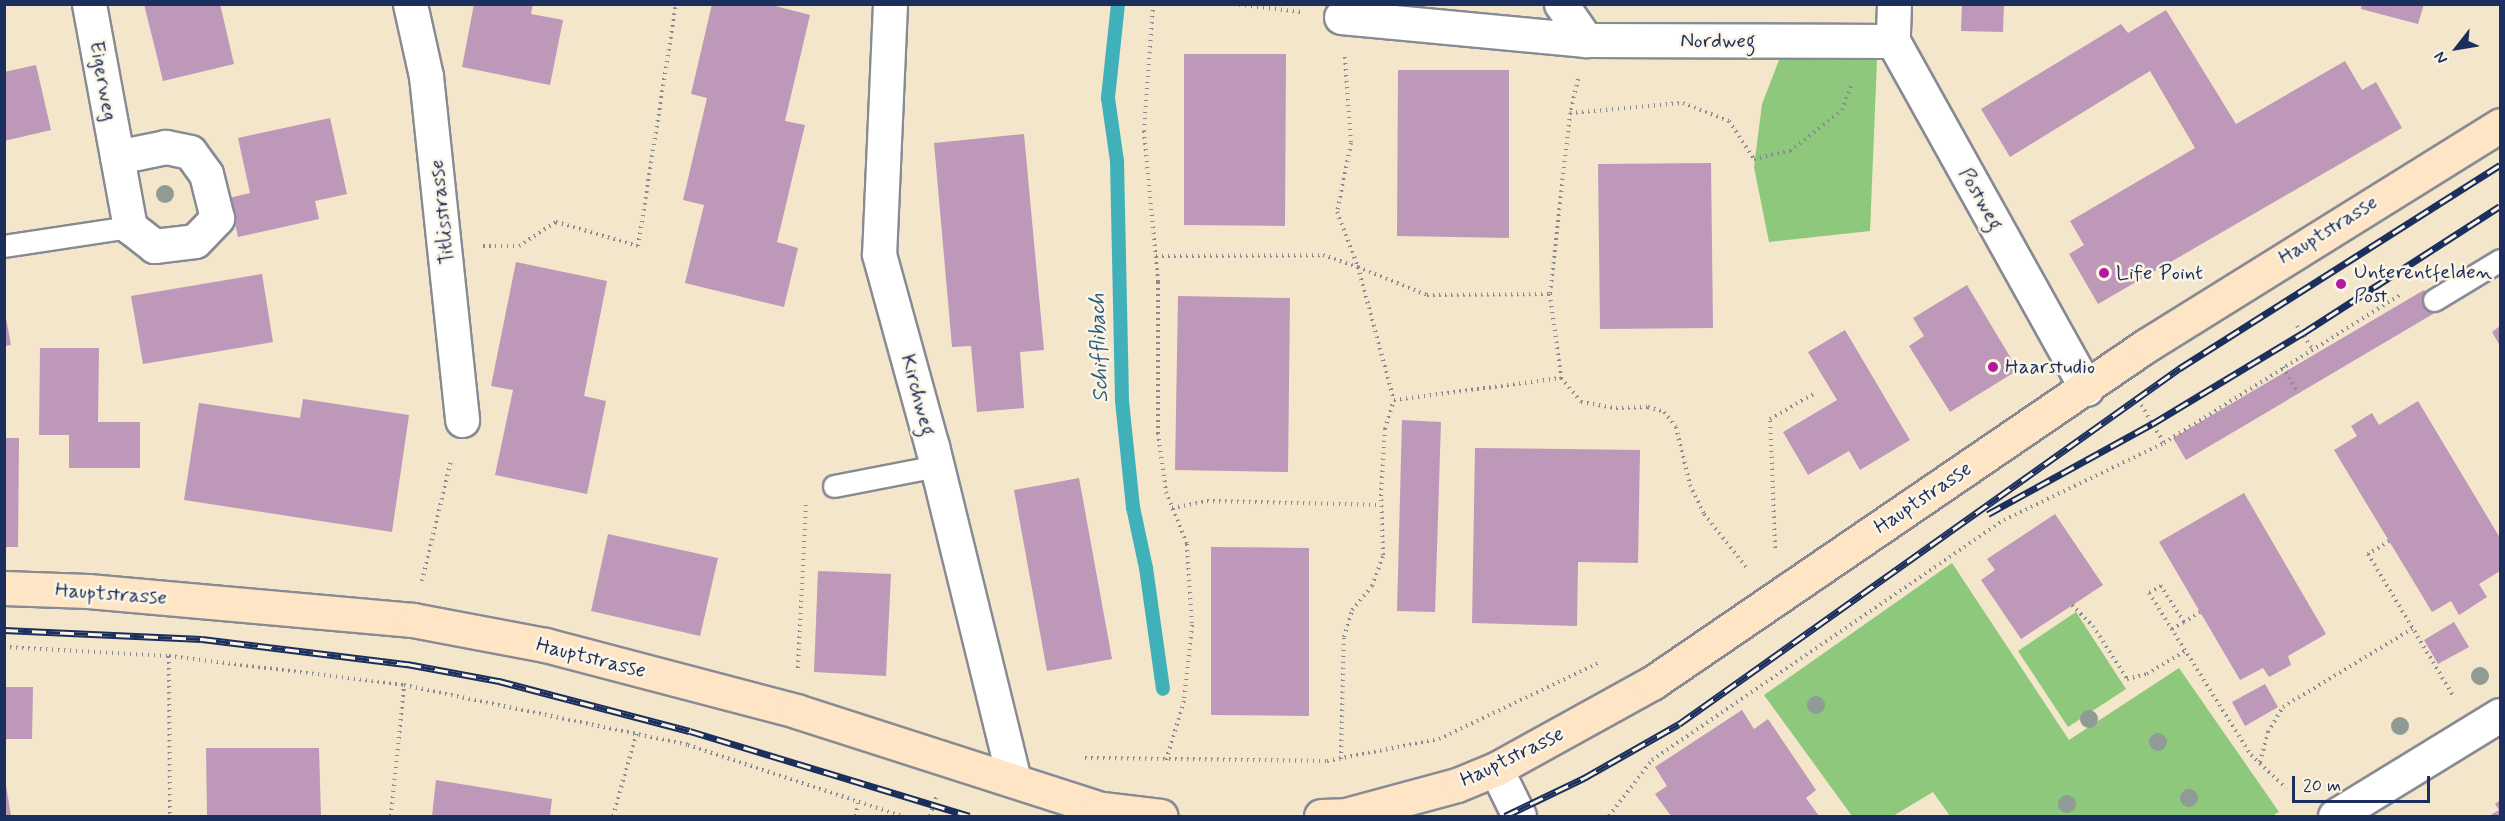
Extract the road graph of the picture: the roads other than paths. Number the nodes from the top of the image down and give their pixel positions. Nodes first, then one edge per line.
1 (89, 4) edge
2 (411, 4) edge
3 (890, 4) edge
4 (1561, 4) edge
5 (1894, 4) edge
6 (1341, 17) road end
7 (1586, 40) junction
8 (1880, 41) junction
9 (2500, 125) edge
10 (117, 157) junction
11 (130, 227) junction
12 (4, 246) edge
13 (2500, 260) edge
14 (2434, 300) road end
15 (2087, 389) junction
16 (462, 420) road end
17 (937, 466) junction
18 (834, 486) road end
19 (4, 588) edge
20 (2488, 723) edge
21 (1496, 769) junction
22 (1014, 780) junction
23 (1161, 816) edge
24 (1321, 816) edge
25 (1519, 816) edge
26 (2335, 816) edge

1 - 10 street, Eigerweg
2 - 16 street, Titlisstrasse
3 - 17 street, Kirchweg
4 - 7 street
5 - 8 street
6 - 7 street, Nordweg
7 - 8 street, Nordweg
8 - 15 street, Postweg
9 - 15 main road, Hauptstrasse
10 - 11 street, Eigerweg
10 - 11 street
11 - 12 lane
13 - 14 lane
15 - 21 main road, Hauptstrasse
17 - 18 lane
17 - 22 street, Kirchweg
19 - 22 main road, Hauptstrasse
20 - 26 street
21 - 24 main road, Hauptstrasse
21 - 25 street
22 - 23 main road, Hauptstrasse

